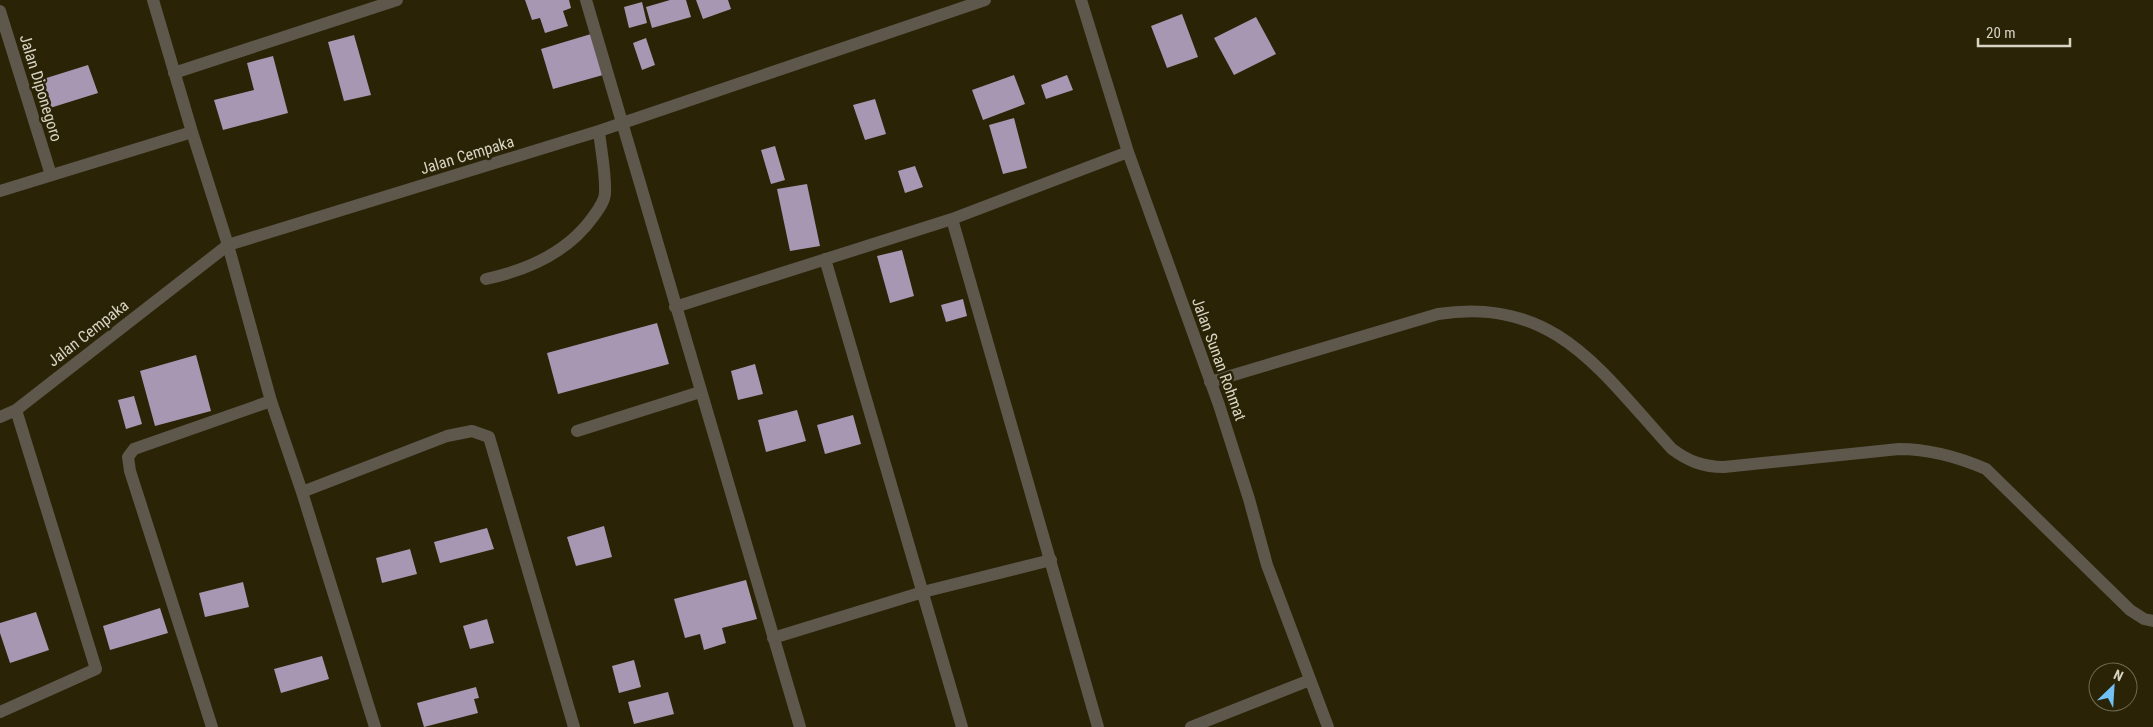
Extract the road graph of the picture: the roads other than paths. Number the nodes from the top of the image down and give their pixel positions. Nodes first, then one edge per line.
1 (153, 0) edge
2 (397, 0) edge
3 (586, 0) edge
4 (985, 0) edge
5 (1081, 0) edge
6 (0, 11) edge
7 (174, 72) junction
8 (621, 124) junction
9 (600, 131) junction
10 (192, 132) junction
11 (1128, 152) junction
12 (52, 176) junction
13 (0, 191) edge
14 (952, 219) junction
15 (228, 245) junction
16 (825, 259) junction
17 (486, 279) dead end
18 (675, 307) junction
19 (1210, 382) junction
20 (700, 392) junction
21 (271, 401) junction
22 (16, 410) junction
23 (0, 417) edge
24 (577, 431) dead end
25 (302, 492) junction
26 (1051, 560) junction
27 (923, 592) junction
28 (2153, 621) edge
29 (774, 638) junction
30 (1310, 680) junction
31 (0, 712) edge
32 (212, 727) edge
33 (374, 727) edge
34 (574, 727) edge
35 (800, 727) edge
36 (962, 727) edge
37 (1098, 727) edge
38 (1191, 727) edge
39 (1328, 727) edge

1 - 7 street
2 - 7 street
3 - 8 street
4 - 8 street, Jalan Cempaka
5 - 11 street, Jalan Sunan Rohmat
6 - 12 street, Jalan Diponegoro
7 - 10 street
8 - 9 street, Jalan Cempaka
8 - 18 street
9 - 15 street, Jalan Cempaka
9 - 17 street
10 - 12 street
10 - 15 street
11 - 14 street
11 - 19 street, Jalan Sunan Rohmat
12 - 13 street
14 - 16 street
14 - 26 street
15 - 21 street
15 - 22 street, Jalan Cempaka
16 - 18 street
16 - 27 street
18 - 20 street
19 - 28 street
19 - 30 street, Jalan Sunan Rohmat
20 - 24 street
20 - 29 street
21 - 25 street
21 - 32 street
22 - 23 street, Jalan Cempaka
22 - 31 street
25 - 33 street
25 - 34 street
26 - 27 street
26 - 37 street
27 - 29 street
27 - 36 street
29 - 35 street
30 - 38 street
30 - 39 street, Jalan Sunan Rohmat

